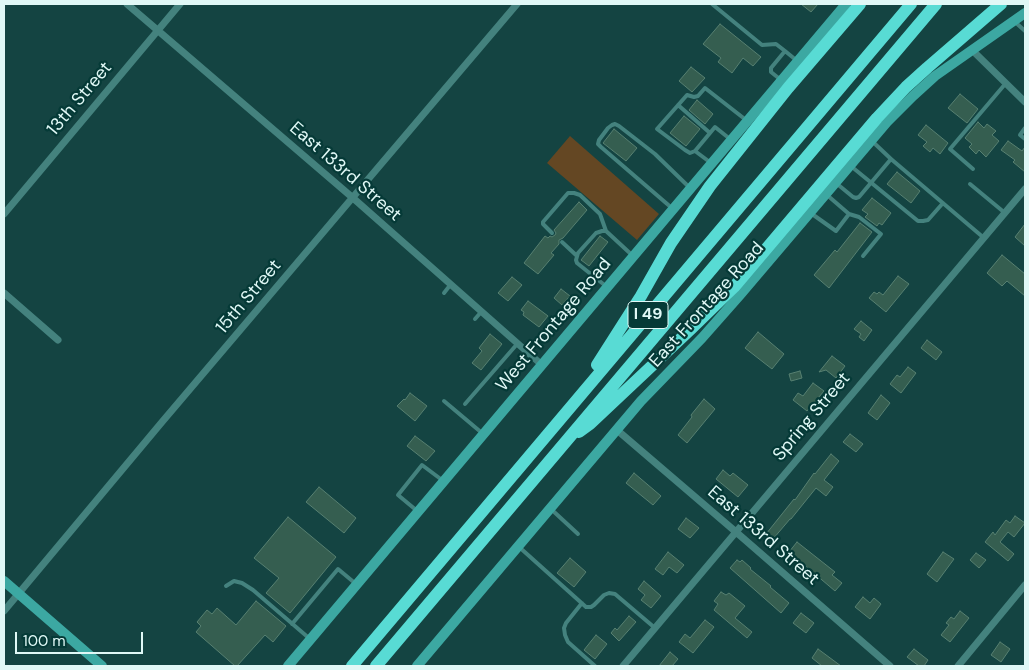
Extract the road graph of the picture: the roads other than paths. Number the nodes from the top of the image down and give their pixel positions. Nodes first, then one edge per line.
1 (127, 4) edge
2 (180, 4) edge
3 (517, 4) edge
4 (712, 4) edge
5 (846, 4) edge
6 (860, 4) edge
7 (910, 4) edge
8 (936, 4) edge
9 (1001, 4) edge
10 (1025, 13) edge
11 (1014, 21) junction
12 (158, 30) junction
13 (1025, 31) edge
14 (972, 50) junction
15 (785, 51) junction
16 (797, 62) junction
17 (781, 80) junction
18 (1006, 83) junction
19 (1025, 102) edge
20 (678, 105) junction
21 (747, 121) junction
22 (1025, 128) edge
23 (710, 133) junction
24 (1025, 139) edge
25 (731, 140) junction
26 (871, 141) junction
27 (695, 150) junction
28 (892, 159) junction
29 (712, 163) junction
30 (850, 165) junction
31 (973, 169) dead end
32 (871, 182) junction
33 (836, 183) junction
34 (970, 184) dead end
35 (690, 188) junction
36 (1025, 189) edge
37 (826, 194) junction
38 (353, 198) junction
39 (943, 203) junction
40 (673, 209) junction
41 (810, 212) junction
42 (1005, 213) junction
43 (4, 214) edge
44 (849, 214) junction
45 (606, 231) junction
46 (552, 233) dead end
47 (984, 238) junction
48 (562, 242) dead end
49 (577, 256) junction
50 (633, 256) junction
51 (863, 256) dead end
52 (451, 284) junction
53 (607, 287) junction
54 (4, 293) edge
55 (444, 293) dead end
56 (482, 311) junction
57 (475, 319) dead end
58 (58, 340) dead end
59 (518, 344) junction
60 (542, 364) junction
61 (444, 401) dead end
62 (466, 404) dead end
63 (569, 409) junction
64 (617, 430) junction
65 (484, 434) junction
66 (565, 442) junction
67 (444, 482) junction
68 (550, 509) junction
69 (418, 512) junction
70 (736, 532) junction
71 (578, 534) dead end
72 (518, 546) junction
73 (4, 582) edge
74 (357, 585) junction
75 (1025, 585) edge
76 (226, 586) dead end
77 (18, 594) junction
78 (582, 603) junction
79 (4, 611) edge
80 (292, 624) junction
81 (655, 628) junction
82 (311, 639) junction
83 (421, 665) edge
84 (102, 666) edge
85 (288, 666) edge
86 (352, 666) edge
87 (376, 666) edge
88 (595, 666) edge
89 (623, 666) edge
90 (890, 666) edge
91 (958, 666) edge

1 - 12 street, East 133rd Street
2 - 12 street, 13th Street
3 - 38 street, 15th Street
4 - 15 lane
5 - 16 street, West Frontage Road
6 - 63 highway
7 - 63 highway, I 49
8 - 66 highway, I 49
9 - 66 highway
10 - 11 street, East Frontage Road
11 - 13 lane
11 - 14 street, East Frontage Road
12 - 38 street, East 133rd Street
12 - 43 street, 13th Street
14 - 18 street
14 - 26 street, East Frontage Road
15 - 16 lane
15 - 17 lane
16 - 17 street, West Frontage Road
17 - 21 street, West Frontage Road
18 - 19 street
18 - 31 lane
20 - 21 lane
20 - 23 lane
20 - 27 lane
21 - 25 street, West Frontage Road
22 - 24 lane
23 - 25 lane
23 - 27 lane
25 - 29 street, West Frontage Road
26 - 28 lane
26 - 30 street, East Frontage Road
27 - 29 lane
28 - 32 lane
28 - 39 lane
29 - 35 street, West Frontage Road
30 - 32 lane
30 - 33 street, East Frontage Road
32 - 33 lane
32 - 39 lane
33 - 37 street, East Frontage Road
34 - 42 lane
35 - 40 street, West Frontage Road
35 - 40 lane
36 - 42 street, Spring Street
37 - 41 street, East Frontage Road
37 - 44 lane
38 - 52 street, East 133rd Street
38 - 77 street, 15th Street
39 - 47 lane
40 - 50 street, West Frontage Road
41 - 44 lane
41 - 64 street, East Frontage Road
42 - 47 street, Spring Street
44 - 51 lane
45 - 46 lane
45 - 49 lane
45 - 50 lane
47 - 70 street, Spring Street
48 - 49 lane
49 - 53 lane
50 - 53 street, West Frontage Road
52 - 55 lane
52 - 56 street, East 133rd Street
53 - 60 street, West Frontage Road
54 - 58 street
56 - 57 lane
56 - 59 street, East 133rd Street
59 - 60 street, East 133rd Street
59 - 62 lane
60 - 65 street, West Frontage Road
61 - 65 lane
63 - 86 highway, I 49
64 - 68 street, East Frontage Road
64 - 70 street, East 133rd Street
65 - 67 street, West Frontage Road
66 - 87 highway, I 49
67 - 69 street, West Frontage Road
67 - 69 lane
68 - 71 lane
68 - 72 street, East Frontage Road
69 - 74 street, West Frontage Road
70 - 81 street, Spring Street
70 - 90 street, East 133rd Street
72 - 78 lane
72 - 83 street, East Frontage Road
73 - 77 street
74 - 80 lane
74 - 82 street, West Frontage Road
75 - 91 street
76 - 80 lane
77 - 79 street, 15th Street
77 - 84 street
78 - 81 lane
78 - 88 lane
80 - 82 lane
81 - 89 street, Spring Street
82 - 85 street, West Frontage Road

